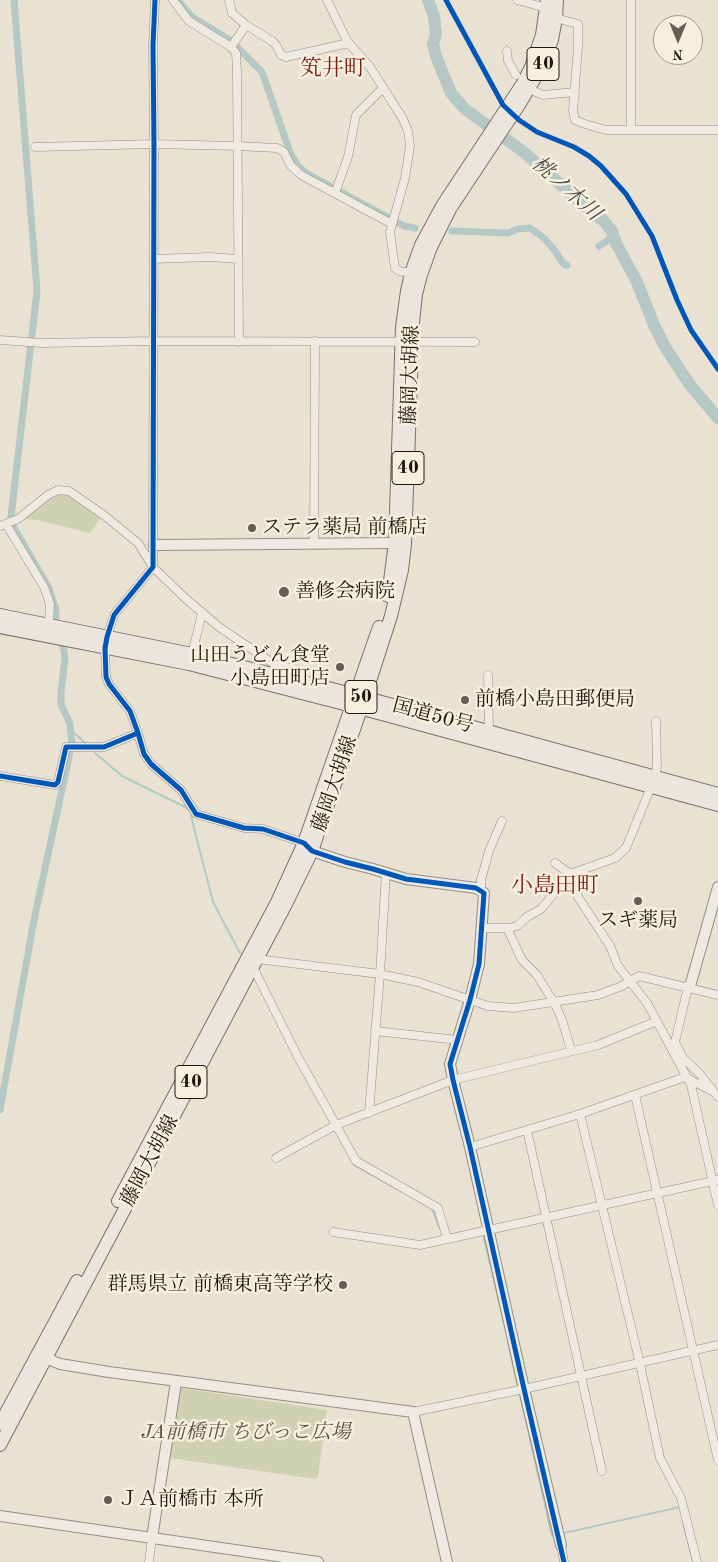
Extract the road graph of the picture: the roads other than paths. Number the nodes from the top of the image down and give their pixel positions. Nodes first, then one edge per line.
1 (154, 0) edge
2 (173, 0) edge
3 (229, 0) edge
4 (327, 0) edge
5 (517, 0) edge
6 (557, 0) edge
7 (631, 0) edge
8 (546, 4) edge
9 (556, 18) junction
10 (246, 25) junction
11 (349, 43) junction
12 (232, 45) junction
13 (507, 51) dead end
14 (516, 76) dead end
15 (383, 88) junction
16 (536, 92) dead end
17 (575, 92) junction
18 (515, 102) junction
19 (631, 130) junction
20 (718, 130) edge
21 (154, 145) junction
22 (237, 146) junction
23 (35, 147) dead end
24 (468, 174) junction
25 (336, 190) junction
26 (392, 224) junction
27 (154, 259) junction
28 (238, 259) junction
29 (411, 273) junction
30 (0, 340) edge
31 (154, 341) junction
32 (314, 341) junction
33 (238, 342) junction
34 (407, 342) junction
35 (475, 342) dead end
36 (3, 525) edge
37 (395, 543) junction
38 (154, 544) junction
39 (314, 544) junction
40 (154, 567) junction
41 (202, 613) junction
42 (0, 615) edge
43 (49, 625) junction
44 (0, 627) edge
45 (106, 642) junction
46 (192, 654) junction
47 (298, 670) dead end
48 (488, 676) dead end
49 (358, 702) junction
50 (656, 721) dead end
51 (489, 731) junction
52 (138, 733) junction
53 (0, 776) edge
54 (654, 782) junction
55 (718, 794) edge
56 (718, 804) edge
57 (502, 821) dead end
58 (308, 847) junction
59 (555, 863) dead end
60 (386, 873) junction
61 (570, 874) junction
62 (718, 888) edge
63 (481, 891) junction
64 (481, 928) junction
65 (507, 928) junction
66 (255, 963) junction
67 (380, 974) junction
68 (629, 981) junction
69 (688, 987) junction
70 (718, 996) edge
71 (470, 1000) junction
72 (553, 1003) junction
73 (657, 1021) junction
74 (375, 1031) junction
75 (458, 1040) junction
76 (571, 1050) junction
77 (685, 1077) junction
78 (453, 1080) junction
79 (635, 1095) junction
80 (716, 1095) edge
81 (369, 1113) junction
82 (580, 1114) junction
83 (336, 1126) junction
84 (526, 1130) junction
85 (470, 1147) junction
86 (276, 1158) dead end
87 (715, 1180) edge
88 (657, 1193) junction
89 (602, 1205) junction
90 (718, 1205) edge
91 (545, 1217) junction
92 (488, 1229) junction
93 (333, 1232) dead end
94 (447, 1238) junction
95 (718, 1345) edge
96 (693, 1351) junction
97 (42, 1356) junction
98 (640, 1364) junction
99 (581, 1377) junction
100 (176, 1382) junction
101 (524, 1389) junction
102 (413, 1412) junction
103 (0, 1424) edge
104 (0, 1446) edge
105 (718, 1460) edge
106 (602, 1471) dead end
107 (0, 1516) edge
108 (152, 1538) junction
109 (561, 1545) joint
110 (149, 1562) edge
111 (312, 1562) edge
112 (447, 1562) edge
113 (564, 1562) edge
114 (697, 1562) edge

1 - 21 street
2 - 12 street
3 - 10 street
4 - 11 street
5 - 8 street
6 - 9 main road, 藤岡大胡線 / 40
7 - 19 street
8 - 9 street
8 - 18 main road, 藤岡大胡線 / 40
9 - 17 street
9 - 18 main road, 藤岡大胡線 / 40
10 - 11 street
10 - 12 street
11 - 15 street
12 - 22 street
13 - 14 street
15 - 25 street
15 - 26 street
16 - 17 street
17 - 19 street
18 - 24 main road, 藤岡大胡線 / 40
19 - 20 street
21 - 22 street
21 - 23 street
21 - 27 street
22 - 25 street
22 - 28 street
24 - 29 main road, 藤岡大胡線 / 40
24 - 34 main road, 藤岡大胡線 / 40
25 - 26 street
26 - 29 street
27 - 28 street
27 - 31 street
28 - 33 street
29 - 34 main road, 藤岡大胡線 / 40
30 - 31 street
31 - 33 street
31 - 38 street
32 - 33 street
32 - 34 street
32 - 39 street
34 - 35 street
34 - 37 main road, 藤岡大胡線 / 40
34 - 49 main road, 藤岡大胡線 / 40
36 - 40 street
36 - 43 street
37 - 39 street
37 - 49 main road, 藤岡大胡線 / 40
38 - 39 street
38 - 40 street
40 - 41 street
40 - 45 street
41 - 46 street
41 - 47 street
42 - 43 main road, 国道50号 / 50
43 - 45 main road, 国道50号 / 50
44 - 45 main road, 国道50号 / 50
45 - 46 main road, 国道50号 / 50
45 - 49 main road, 国道50号 / 50
45 - 52 street
46 - 49 main road, 国道50号 / 50
48 - 51 street
49 - 51 main road, 国道50号 / 50
49 - 54 main road, 国道50号 / 50
49 - 58 main road, 藤岡大胡線 / 40
50 - 54 street
51 - 54 main road, 国道50号 / 50
52 - 53 street
52 - 58 street
54 - 55 main road, 国道50号 / 50
54 - 56 main road, 国道50号 / 50
54 - 61 street
57 - 63 street
58 - 60 street
58 - 66 main road, 藤岡大胡線 / 40
58 - 97 main road, 藤岡大胡線 / 40
59 - 61 street
60 - 63 street
60 - 67 street
61 - 65 street
61 - 68 street
62 - 69 street
63 - 64 street
64 - 65 street
64 - 71 street
65 - 72 street
66 - 67 street
66 - 83 street
66 - 97 main road, 藤岡大胡線 / 40
67 - 71 street
67 - 74 street
68 - 69 street
68 - 72 street
68 - 73 street
69 - 70 street
69 - 80 street
71 - 72 street
71 - 75 street
72 - 76 street
73 - 76 street
73 - 77 street
74 - 75 street
74 - 81 street
75 - 78 street
76 - 78 street
77 - 79 street
77 - 80 street
77 - 87 street
78 - 81 street
78 - 85 street
79 - 82 street
79 - 88 street
81 - 83 street
82 - 84 street
82 - 89 street
83 - 86 street
83 - 94 street
84 - 85 street
84 - 91 street
85 - 92 street
87 - 88 street
87 - 90 street
88 - 89 street
88 - 96 street
89 - 91 street
89 - 98 street
91 - 92 street
91 - 99 street
92 - 94 street
92 - 101 street
93 - 94 street
95 - 96 street
96 - 98 street
96 - 105 street
97 - 100 street
97 - 103 main road, 藤岡大胡線 / 40
97 - 104 main road, 藤岡大胡線 / 40
98 - 99 street
98 - 114 street
99 - 101 street
99 - 106 street
100 - 102 street
100 - 108 street
101 - 102 street
101 - 109 street
102 - 112 street
107 - 108 street
108 - 110 street
108 - 111 street
109 - 113 street

